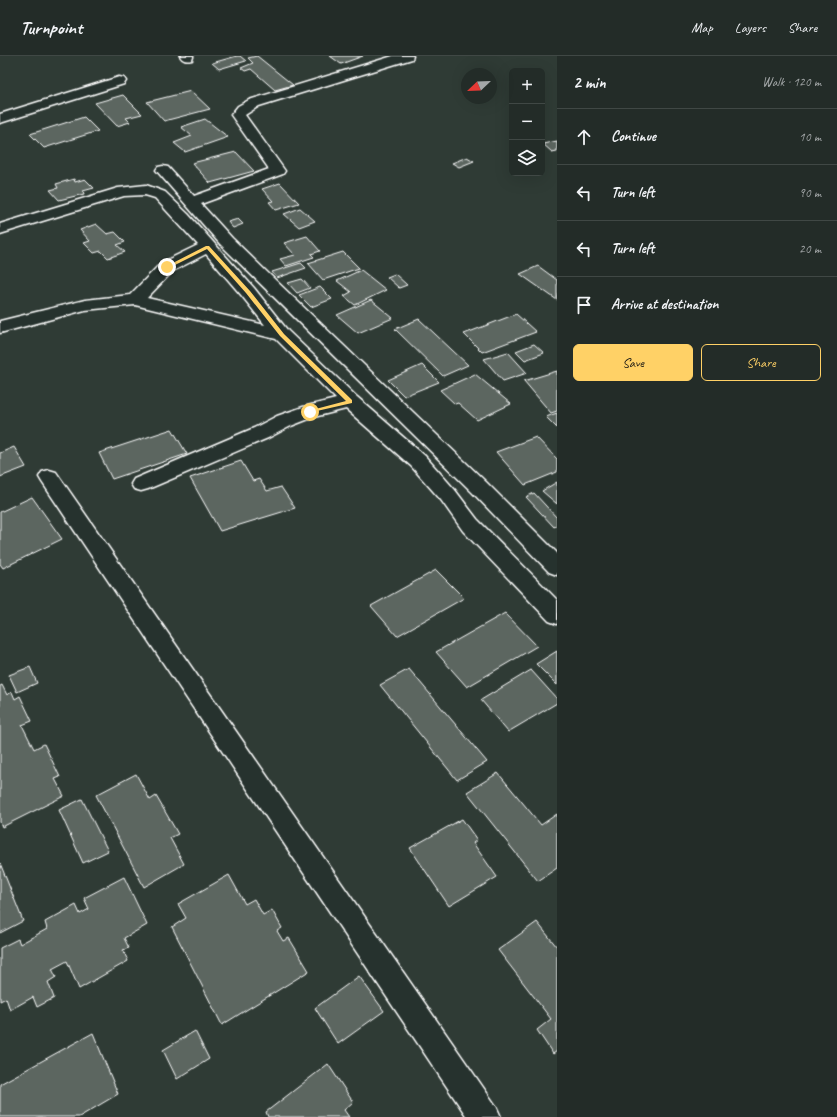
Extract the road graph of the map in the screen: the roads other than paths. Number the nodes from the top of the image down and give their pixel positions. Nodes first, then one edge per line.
1 (407, 56) edge
2 (119, 81) dead end
3 (0, 119) edge
4 (163, 170) dead end
5 (191, 202) junction
6 (0, 229) edge
7 (208, 247) junction
8 (135, 300) junction
9 (0, 327) edge
10 (282, 335) junction
11 (350, 402) junction
12 (49, 477) dead end
13 (141, 484) dead end
14 (557, 566) edge
15 (557, 615) edge
16 (485, 1117) edge

1 - 5 street
2 - 3 street
4 - 5 street
5 - 14 street
6 - 7 street
7 - 8 street
7 - 10 street
8 - 9 street
8 - 10 street
10 - 11 street
11 - 13 street
11 - 15 street
12 - 16 street

